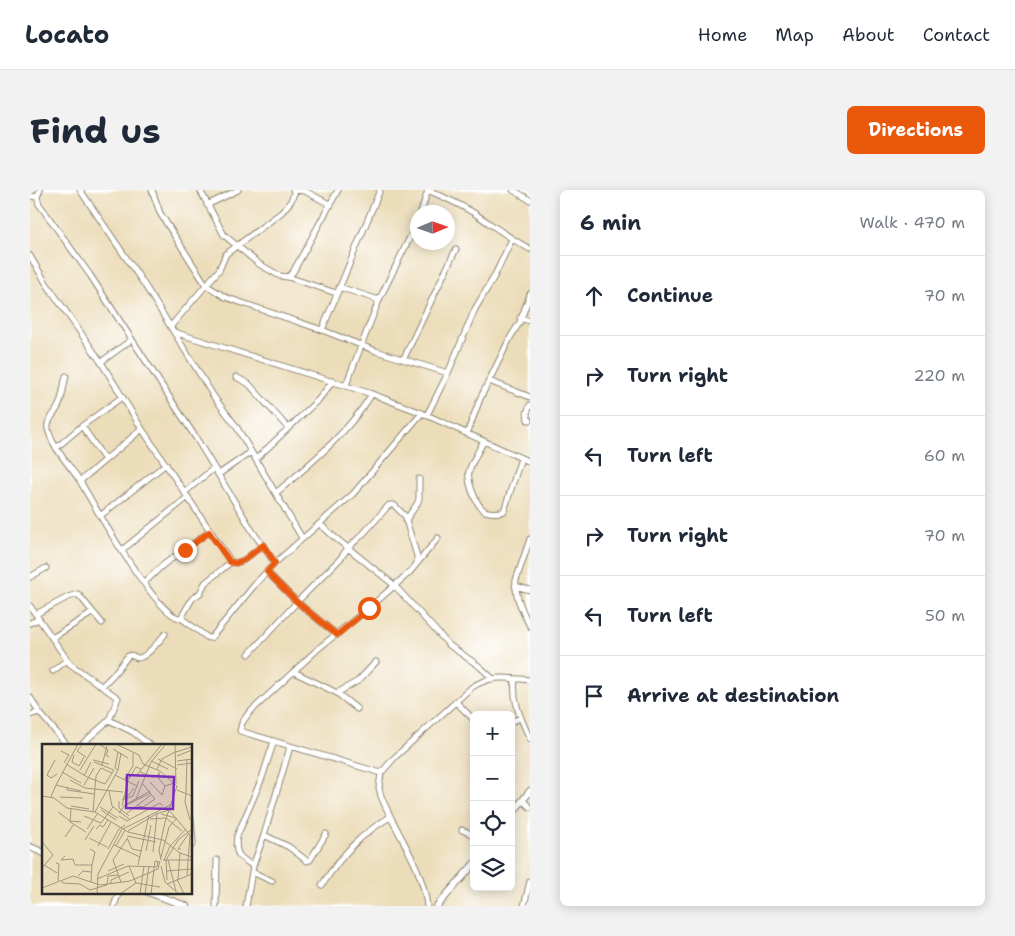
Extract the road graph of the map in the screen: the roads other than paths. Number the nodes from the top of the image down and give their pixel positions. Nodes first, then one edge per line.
1 (40, 190) edge
2 (80, 190) edge
3 (152, 190) edge
4 (200, 190) edge
5 (238, 190) edge
6 (338, 190) edge
7 (380, 190) edge
8 (428, 190) edge
9 (513, 190) edge
10 (526, 190) edge
11 (294, 191) edge
12 (30, 196) edge
13 (37, 197) junction
14 (524, 197) junction
15 (530, 200) edge
16 (207, 205) junction
17 (331, 205) junction
18 (423, 205) edge
19 (410, 238) edge
20 (512, 239) junction
21 (236, 247) junction
22 (456, 249) dead end
23 (530, 249) edge
24 (30, 256) edge
25 (293, 272) junction
26 (288, 277) junction
27 (298, 280) junction
28 (206, 285) junction
29 (339, 287) junction
30 (336, 293) junction
31 (530, 294) edge
32 (380, 300) junction
33 (520, 318) junction
34 (530, 322) edge
35 (171, 326) junction
36 (322, 330) junction
37 (174, 332) junction
38 (131, 340) junction
39 (362, 345) junction
40 (404, 358) junction
41 (101, 362) junction
42 (448, 373) junction
43 (66, 376) dead end
44 (236, 377) dead end
45 (333, 381) junction
46 (489, 381) junction
47 (346, 385) junction
48 (372, 394) junction
49 (122, 397) junction
50 (530, 397) edge
51 (530, 406) edge
52 (424, 414) junction
53 (530, 420) edge
54 (82, 426) junction
55 (288, 428) junction
56 (142, 429) junction
57 (467, 434) junction
58 (483, 442) junction
59 (56, 448) junction
60 (251, 452) junction
61 (521, 458) junction
62 (256, 459) junction
63 (105, 460) junction
64 (530, 462) edge
65 (166, 464) junction
66 (214, 468) junction
67 (219, 474) junction
68 (420, 479) dead end
69 (80, 482) junction
70 (276, 493) junction
71 (187, 495) junction
72 (100, 516) junction
73 (406, 518) junction
74 (320, 524) junction
75 (209, 532) junction
76 (302, 538) junction
77 (438, 538) dead end
78 (530, 539) edge
79 (263, 545) junction
80 (528, 546) edge
81 (348, 548) junction
82 (122, 550) junction
83 (417, 561) junction
84 (230, 562) junction
85 (275, 563) junction
86 (46, 568) dead end
87 (267, 572) junction
88 (30, 577) edge
89 (144, 583) junction
90 (394, 585) junction
91 (515, 586) junction
92 (530, 590) edge
93 (297, 602) junction
94 (30, 606) edge
95 (92, 613) junction
96 (37, 616) junction
97 (181, 618) junction
98 (30, 623) edge
99 (102, 623) dead end
100 (530, 626) edge
101 (165, 634) dead end
102 (337, 635) junction
103 (52, 638) junction
104 (249, 654) dead end
105 (67, 660) junction
106 (376, 662) dead end
107 (53, 671) dead end
108 (294, 672) junction
109 (491, 677) junction
110 (516, 679) junction
111 (530, 680) edge
112 (102, 686) junction
113 (338, 693) junction
114 (30, 697) edge
115 (456, 702) junction
116 (357, 709) dead end
117 (39, 712) junction
118 (30, 715) edge
119 (470, 716) edge
120 (520, 718) junction
121 (109, 720) junction
122 (515, 720) edge
123 (530, 739) edge
124 (274, 741) junction
125 (66, 744) edge
126 (82, 744) edge
127 (149, 744) edge
128 (290, 747) junction
129 (381, 773) junction
130 (526, 796) edge
131 (530, 807) edge
132 (515, 810) edge
133 (390, 817) junction
134 (462, 830) dead end
135 (192, 831) edge
136 (470, 833) edge
137 (326, 834) dead end
138 (264, 835) junction
139 (192, 844) edge
140 (30, 847) edge
141 (42, 852) edge
142 (217, 860) dead end
143 (253, 866) junction
144 (470, 869) edge
145 (252, 872) junction
146 (272, 880) dead end
147 (530, 881) edge
148 (322, 885) dead end
149 (118, 894) edge
150 (163, 895) edge
151 (114, 906) edge
152 (186, 906) edge
153 (216, 906) edge
154 (246, 906) edge
155 (427, 906) edge
156 (437, 906) edge
157 (524, 906) edge

1 - 13 street
2 - 35 street
3 - 28 street
4 - 16 street
5 - 16 street
6 - 17 street
7 - 29 street
8 - 18 street
8 - 20 street
9 - 14 street
10 - 14 street
11 - 17 street
11 - 21 street
12 - 13 street
13 - 38 street
14 - 15 street
16 - 21 street
17 - 25 street
19 - 32 street
20 - 23 street
20 - 42 street
21 - 26 street
21 - 28 street
22 - 40 street
24 - 41 street
25 - 26 street
25 - 27 street
26 - 27 street
27 - 30 street
28 - 35 street
28 - 36 street
29 - 30 street
29 - 32 street
30 - 36 street
31 - 33 street
32 - 39 street
33 - 34 street
33 - 46 street
35 - 37 street
36 - 39 street
37 - 45 street
37 - 60 street
38 - 41 street
38 - 66 street
39 - 40 street
39 - 47 street
40 - 42 street
41 - 49 street
42 - 52 street
43 - 59 street
44 - 55 street
45 - 47 street
45 - 55 street
46 - 50 street
46 - 57 street
47 - 48 street
48 - 52 street
48 - 70 street
49 - 54 street
49 - 56 street
51 - 53 street
52 - 57 street
52 - 74 street
54 - 59 street
54 - 63 street
55 - 62 street
56 - 63 street
56 - 65 street
57 - 58 street
58 - 61 street
58 - 61 street
59 - 69 street
60 - 62 street
60 - 67 street
61 - 64 street
62 - 70 street
63 - 69 street
65 - 71 street
65 - 72 street
66 - 67 street
66 - 71 street
67 - 79 street
68 - 73 street
69 - 72 street
70 - 76 street
71 - 75 street
71 - 82 street
72 - 82 street
73 - 81 street
73 - 83 street
74 - 76 street
74 - 81 street
75 - 84 street
75 - 89 street
76 - 85 street
77 - 83 street
78 - 80 street
79 - 84 street
79 - 85 street
80 - 91 street
81 - 90 street
81 - 93 street
82 - 89 street
83 - 90 street
84 - 97 street
85 - 87 street
86 - 88 street
87 - 93 street
87 - 97 street
89 - 97 street
90 - 102 street
90 - 109 street
91 - 92 street
91 - 100 street
93 - 102 street
93 - 104 street
94 - 96 street
95 - 96 street
95 - 99 street
95 - 103 street
96 - 98 street
96 - 103 street
101 - 112 street
102 - 108 street
103 - 105 street
105 - 107 street
105 - 112 street
106 - 113 street
108 - 113 street
108 - 124 street
109 - 110 street
109 - 115 street
110 - 111 street
110 - 120 street
112 - 121 street
113 - 116 street
114 - 117 street
115 - 119 street
115 - 129 street
117 - 118 street
117 - 125 street
120 - 122 street
120 - 123 street
121 - 126 street
121 - 127 street
124 - 128 street
124 - 143 street
128 - 129 street
128 - 138 street
129 - 133 street
130 - 131 street
130 - 132 main road
133 - 148 street
133 - 155 street
134 - 136 street
135 - 139 street
137 - 138 street
138 - 143 street
140 - 141 main road
142 - 153 street
143 - 145 street
144 - 156 main road
145 - 146 street
145 - 154 street
147 - 157 street
149 - 151 street
150 - 152 main road

